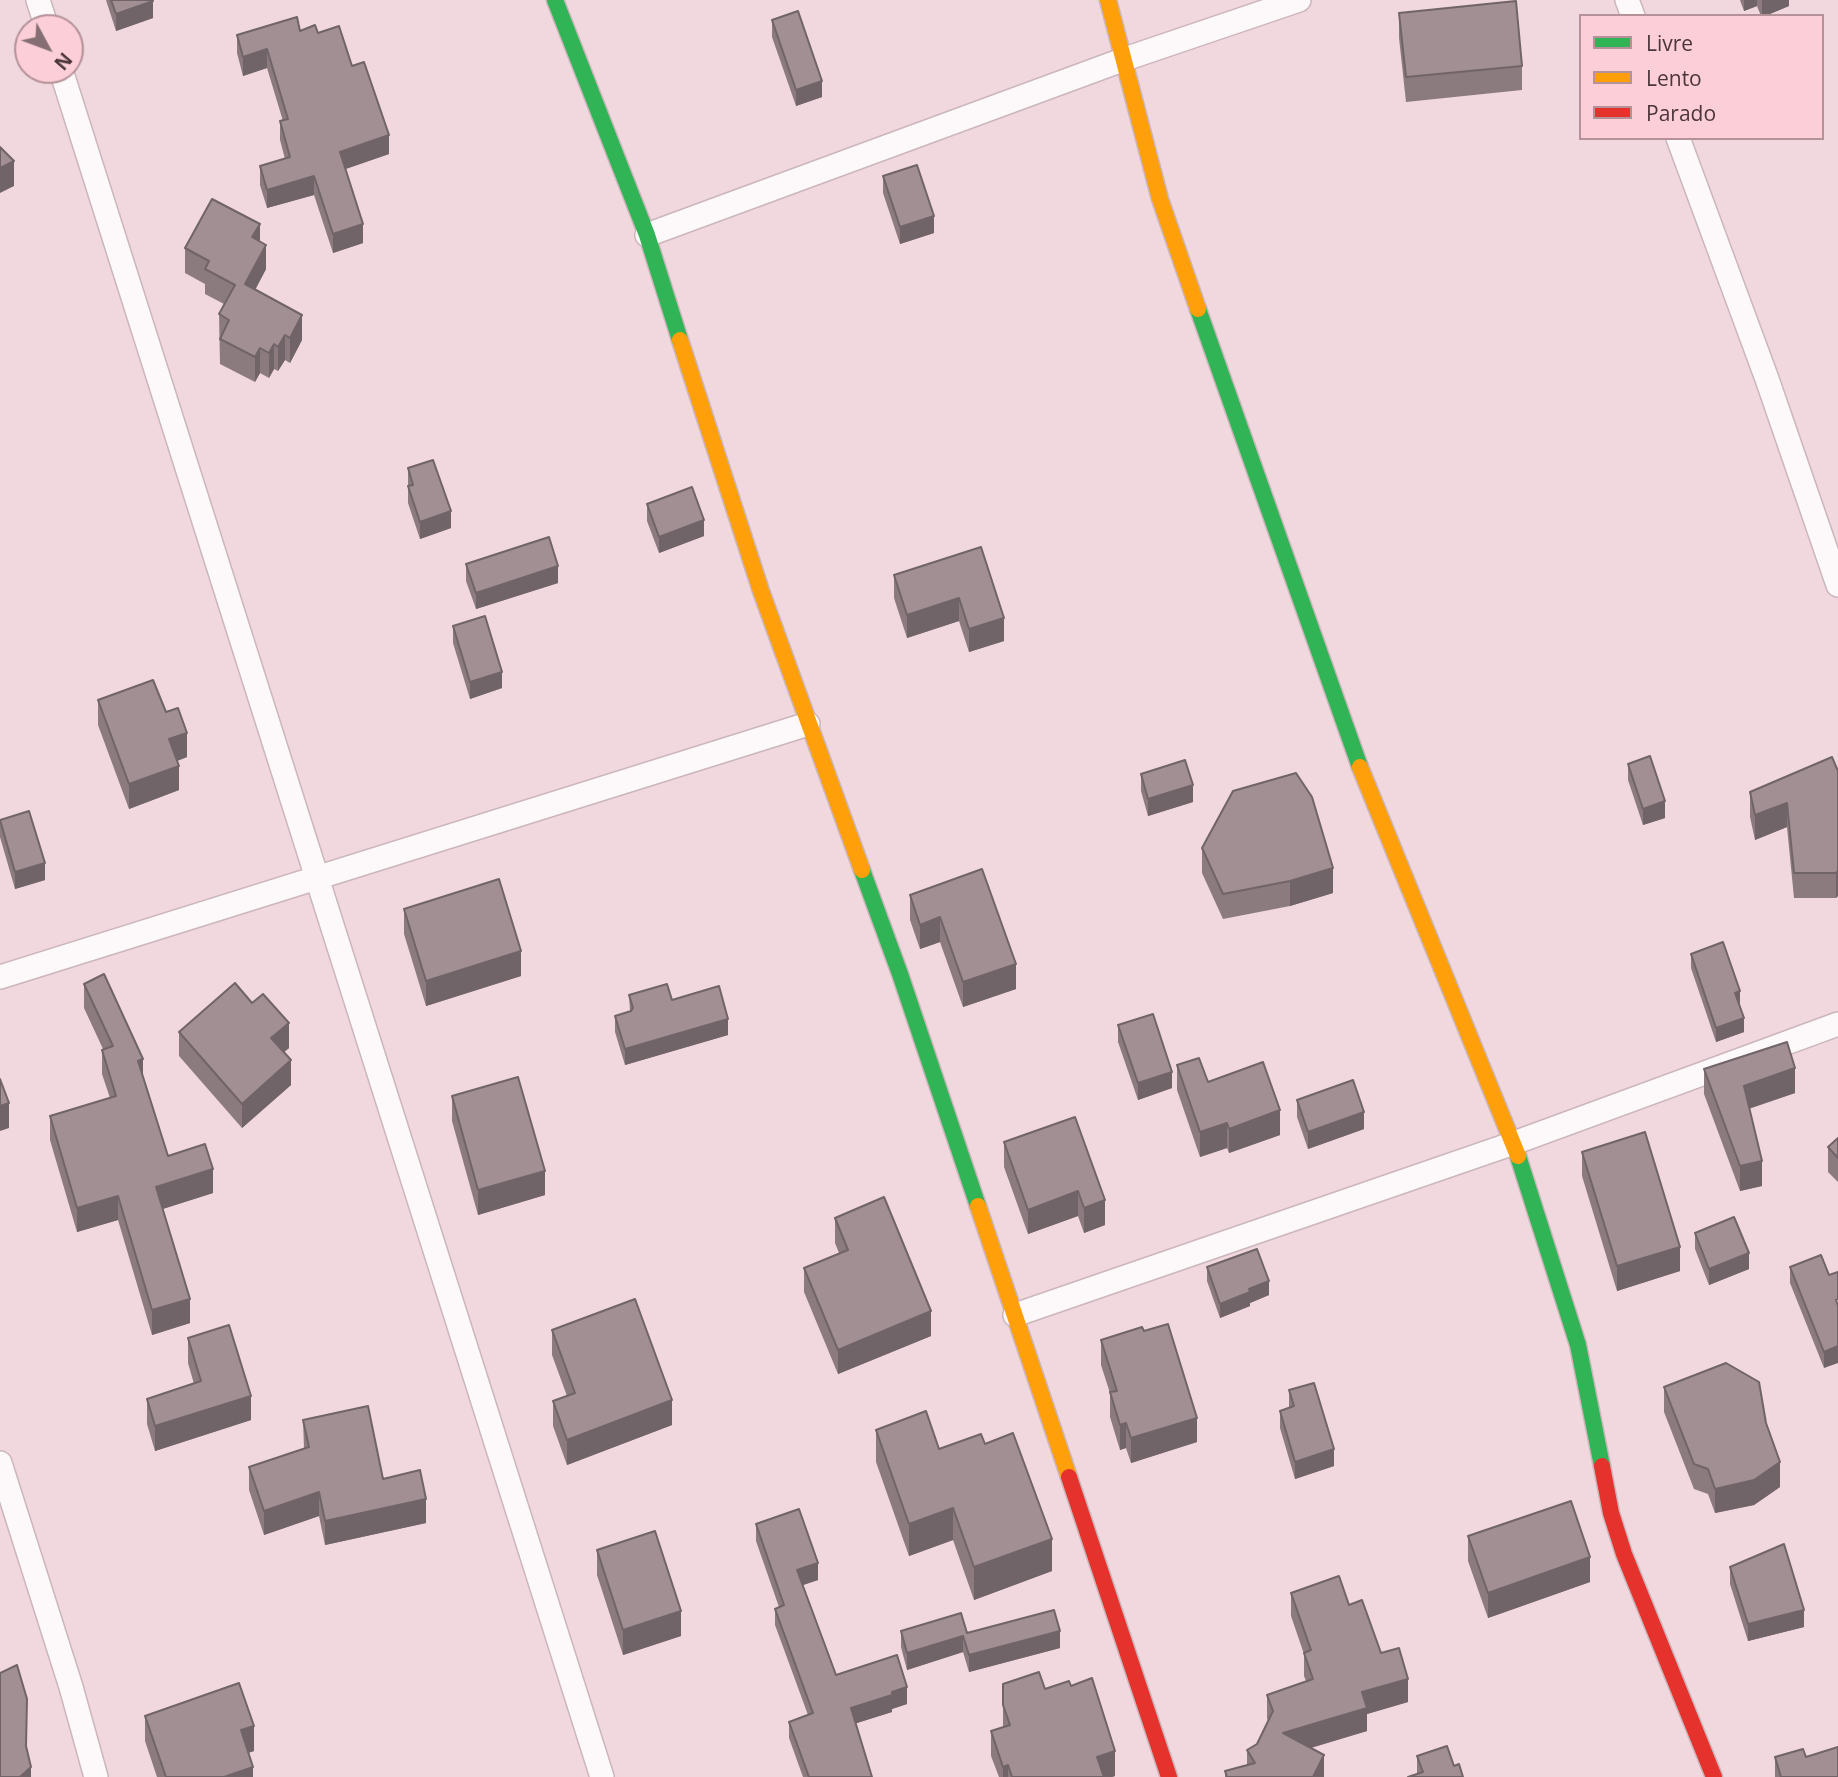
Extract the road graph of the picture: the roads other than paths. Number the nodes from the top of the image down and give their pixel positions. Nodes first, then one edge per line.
1 (555, 0) edge
2 (1108, 0) edge
3 (1299, 0) edge
4 (1125, 59) junction
5 (65, 84) edge
6 (1679, 140) edge
7 (648, 235) junction
8 (1838, 584) edge
9 (808, 723) junction
10 (317, 877) junction
11 (0, 977) edge
12 (1838, 1024) edge
13 (1514, 1143) junction
14 (1015, 1315) junction
15 (0, 1462) edge
16 (96, 1777) edge
17 (602, 1777) edge
18 (1170, 1777) edge
19 (1714, 1777) edge

1 - 7 street
2 - 4 street
3 - 4 street
4 - 7 street
4 - 13 street
5 - 10 street
6 - 8 street
7 - 9 street
9 - 10 street
9 - 14 street
10 - 11 street
10 - 17 street
12 - 13 street
13 - 14 street
13 - 19 street
14 - 18 street
15 - 16 street

